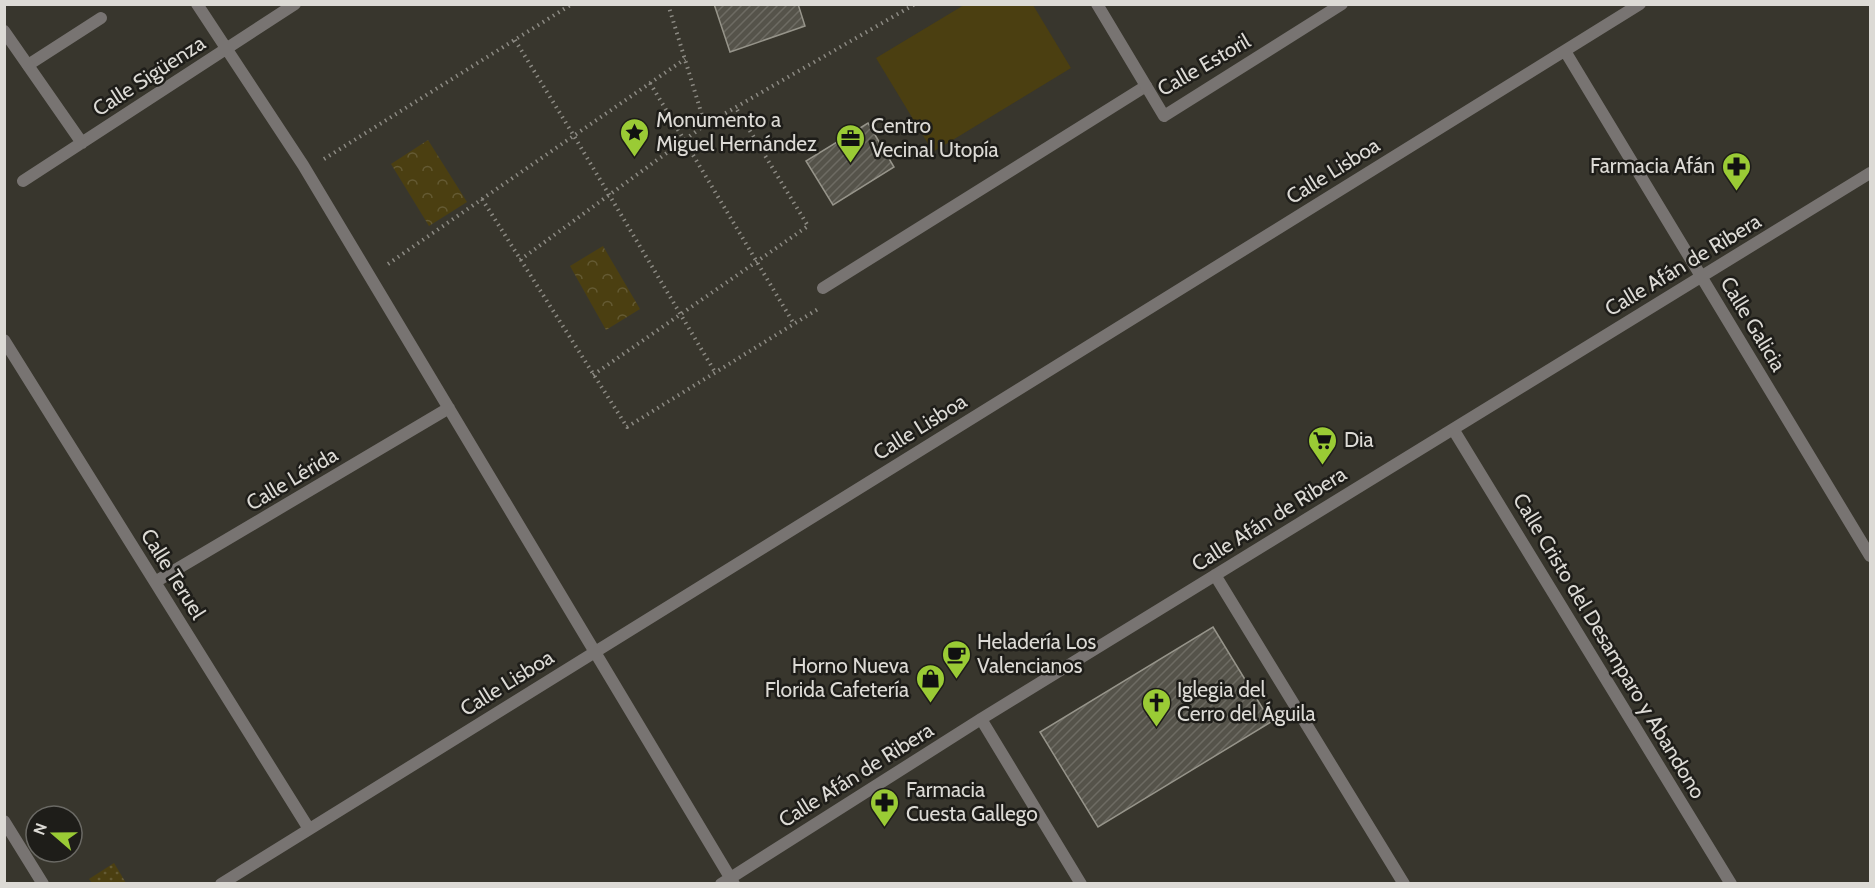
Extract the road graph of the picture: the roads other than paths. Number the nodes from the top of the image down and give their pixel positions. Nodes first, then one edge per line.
1 (197, 4) edge
2 (295, 4) edge
3 (1097, 4) edge
4 (1342, 4) edge
5 (1640, 4) edge
6 (101, 18) dead end
7 (4, 31) edge
8 (227, 49) junction
9 (1565, 51) junction
10 (28, 65) junction
11 (1146, 86) junction
12 (82, 143) junction
13 (1870, 173) edge
14 (23, 181) dead end
15 (1701, 277) junction
16 (823, 288) dead end
17 (4, 340) edge
18 (449, 408) junction
19 (1453, 429) junction
20 (1870, 556) edge
21 (1215, 575) junction
22 (155, 582) junction
23 (595, 652) junction
24 (981, 719) junction
25 (4, 821) edge
26 (309, 829) junction
27 (729, 882) edge
28 (43, 884) edge
29 (221, 884) edge
30 (1081, 884) edge
31 (1404, 884) edge
32 (1731, 884) edge

1 - 8 street
2 - 8 street, Calle Sigüenza
3 - 11 street, Calle Estoril
4 - 11 street, Calle Estoril
5 - 9 street, Calle Lisboa
6 - 10 street
7 - 10 street
8 - 12 street, Calle Sigüenza
8 - 18 street
9 - 15 street, Calle Galicia
9 - 23 street, Calle Lisboa
10 - 12 street
11 - 16 street
12 - 14 street, Calle Sigüenza
13 - 15 street, Calle Afán de Ribera
15 - 19 street, Calle Afán de Ribera
15 - 20 street, Calle Galicia
17 - 22 street, Calle Teruel
18 - 22 street, Calle Lérida
18 - 23 street
19 - 21 street, Calle Afán de Ribera
19 - 32 street, Calle Cristo del Desamparo y Abandono
21 - 24 street, Calle Afán de Ribera
21 - 31 street
22 - 26 street, Calle Teruel
23 - 26 street, Calle Lisboa
23 - 27 street
24 - 27 street, Calle Afán de Ribera
24 - 30 street
25 - 28 street
26 - 29 street, Calle Lisboa

